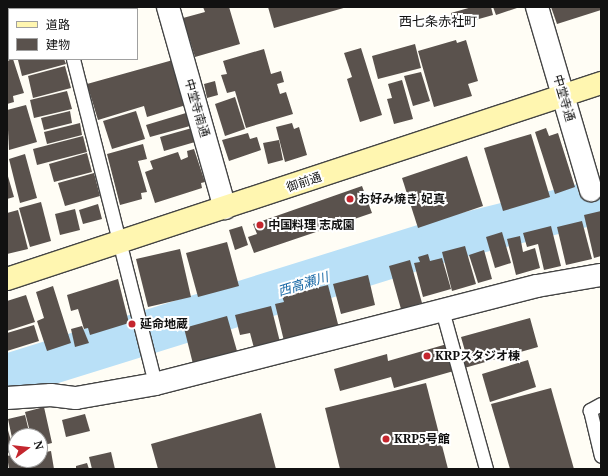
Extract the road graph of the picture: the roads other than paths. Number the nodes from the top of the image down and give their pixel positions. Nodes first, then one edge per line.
1 (168, 7) edge
2 (537, 7) edge
3 (72, 60) edge
4 (601, 83) edge
5 (563, 95) junction
6 (590, 190) dead end
7 (226, 208) junction
8 (120, 242) junction
9 (601, 275) edge
10 (7, 279) edge
11 (442, 310) junction
12 (155, 384) junction
13 (7, 398) edge
14 (601, 404) edge
15 (601, 456) edge
16 (486, 469) edge

1 - 7 street, 中堂寺南通
2 - 5 street, 中堂寺通
3 - 8 lane
4 - 5 street, 御前通
5 - 6 street, 中堂寺通
5 - 7 street, 御前通
7 - 8 street, 御前通
8 - 10 street, 御前通
8 - 12 lane
9 - 11 street
11 - 12 street
11 - 16 lane
12 - 13 street
14 - 15 lane

